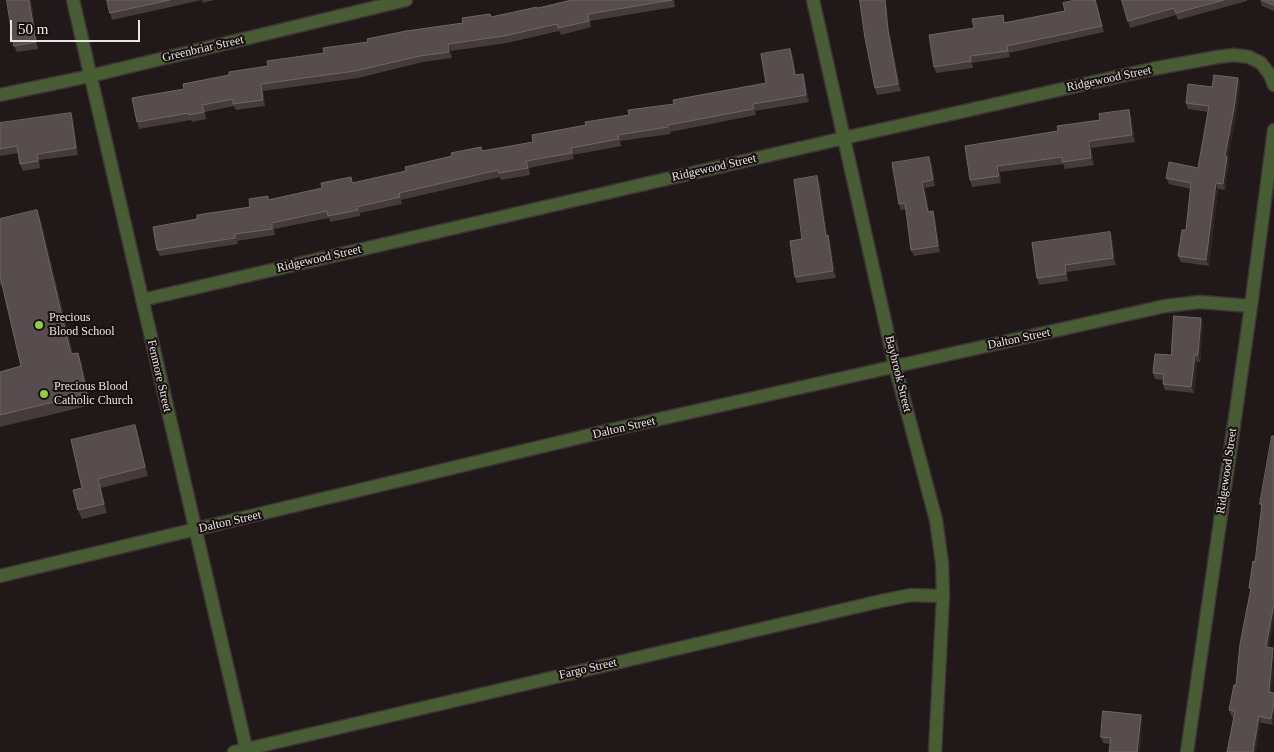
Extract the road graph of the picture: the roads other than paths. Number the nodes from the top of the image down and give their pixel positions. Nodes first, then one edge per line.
1 (73, 0) edge
2 (406, 0) edge
3 (813, 0) edge
4 (90, 76) junction
5 (1274, 85) edge
6 (0, 95) edge
7 (1274, 130) edge
8 (844, 138) junction
9 (142, 300) junction
10 (1251, 306) junction
11 (895, 366) junction
12 (195, 530) junction
13 (0, 576) edge
14 (943, 596) junction
15 (242, 751) edge
16 (935, 752) edge
17 (1187, 752) edge

1 - 4 street, Fenmore Street
2 - 4 street, Greenbriar Street
3 - 8 street, Baybrook Street
4 - 6 street, Greenbriar Street
4 - 9 street, Fenmore Street
5 - 8 street, Ridgewood Street
7 - 10 street, Ridgewood Street
8 - 9 street, Ridgewood Street
8 - 11 street, Baybrook Street
9 - 12 street, Fenmore Street
10 - 11 street, Dalton Street
10 - 17 street, Ridgewood Street
11 - 12 street, Dalton Street
11 - 14 street, Baybrook Street
12 - 13 street, Dalton Street
12 - 15 street, Fenmore Street
14 - 15 street, Fargo Street
14 - 16 street, Baybrook Street

